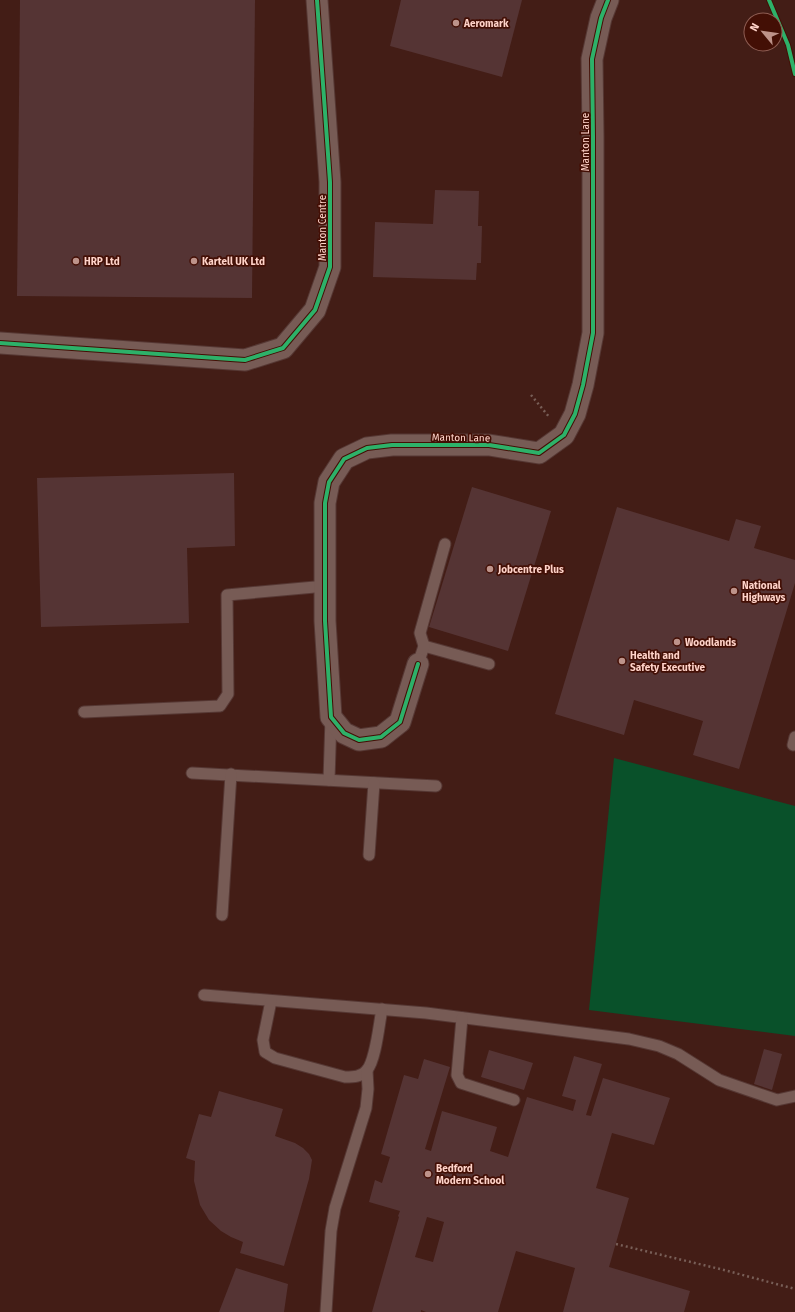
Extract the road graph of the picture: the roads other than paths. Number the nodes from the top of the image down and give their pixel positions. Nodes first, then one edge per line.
1 (318, 0) edge
2 (608, 0) edge
3 (0, 343) edge
4 (445, 544) dead end
5 (326, 586) junction
6 (421, 655) junction
7 (489, 664) dead end
8 (84, 712) dead end
9 (331, 716) junction
10 (192, 773) dead end
11 (231, 774) junction
12 (329, 780) junction
13 (374, 783) junction
14 (436, 786) dead end
15 (368, 855) dead end
16 (222, 915) dead end
17 (204, 995) dead end
18 (271, 1001) junction
19 (382, 1009) junction
20 (462, 1018) junction
21 (367, 1070) junction
22 (795, 1096) edge
23 (514, 1100) dead end
24 (326, 1312) edge

1 - 3 street, Manton Centre
2 - 5 street, Manton Lane
4 - 6 lane
5 - 8 lane
5 - 9 street, Manton Lane
6 - 7 lane
6 - 9 street
9 - 12 lane
10 - 11 lane
11 - 12 lane
11 - 16 lane
12 - 13 lane
13 - 14 lane
13 - 15 lane
17 - 18 lane
18 - 19 lane
18 - 21 lane
19 - 20 lane
19 - 21 lane
20 - 22 lane
20 - 23 lane
21 - 24 lane

